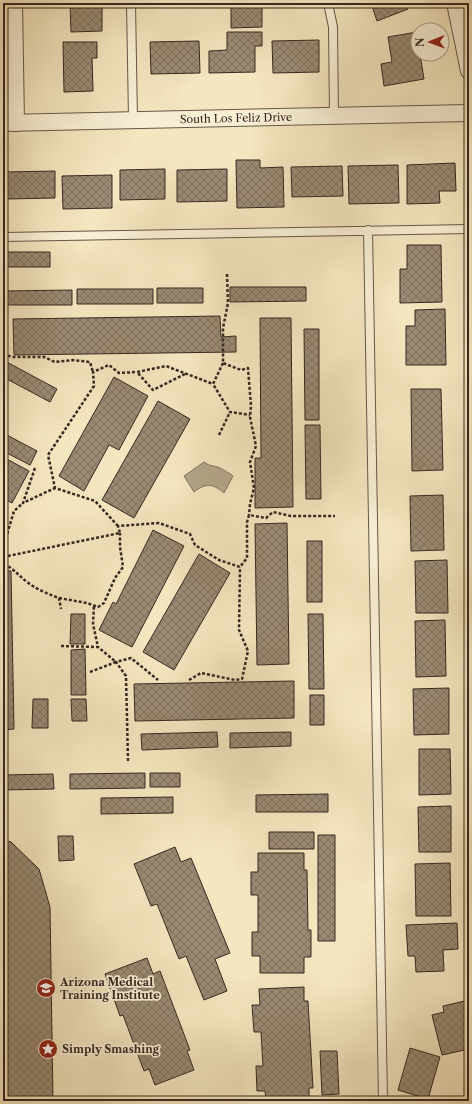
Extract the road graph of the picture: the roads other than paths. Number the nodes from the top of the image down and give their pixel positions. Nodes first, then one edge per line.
1 (14, 3) edge
2 (131, 3) edge
3 (328, 3) edge
4 (455, 3) edge
5 (469, 71) edge
6 (469, 113) edge
7 (334, 116) junction
8 (133, 120) junction
9 (10, 123) edge
10 (469, 229) edge
11 (368, 230) junction
12 (3, 237) edge
13 (383, 1101) edge

1 - 9 street
2 - 8 lane
3 - 7 lane
4 - 5 street
6 - 7 street, South Los Feliz Drive
7 - 8 street, South Los Feliz Drive
8 - 9 street, South Los Feliz Drive
10 - 11 lane
11 - 12 lane
11 - 13 lane

